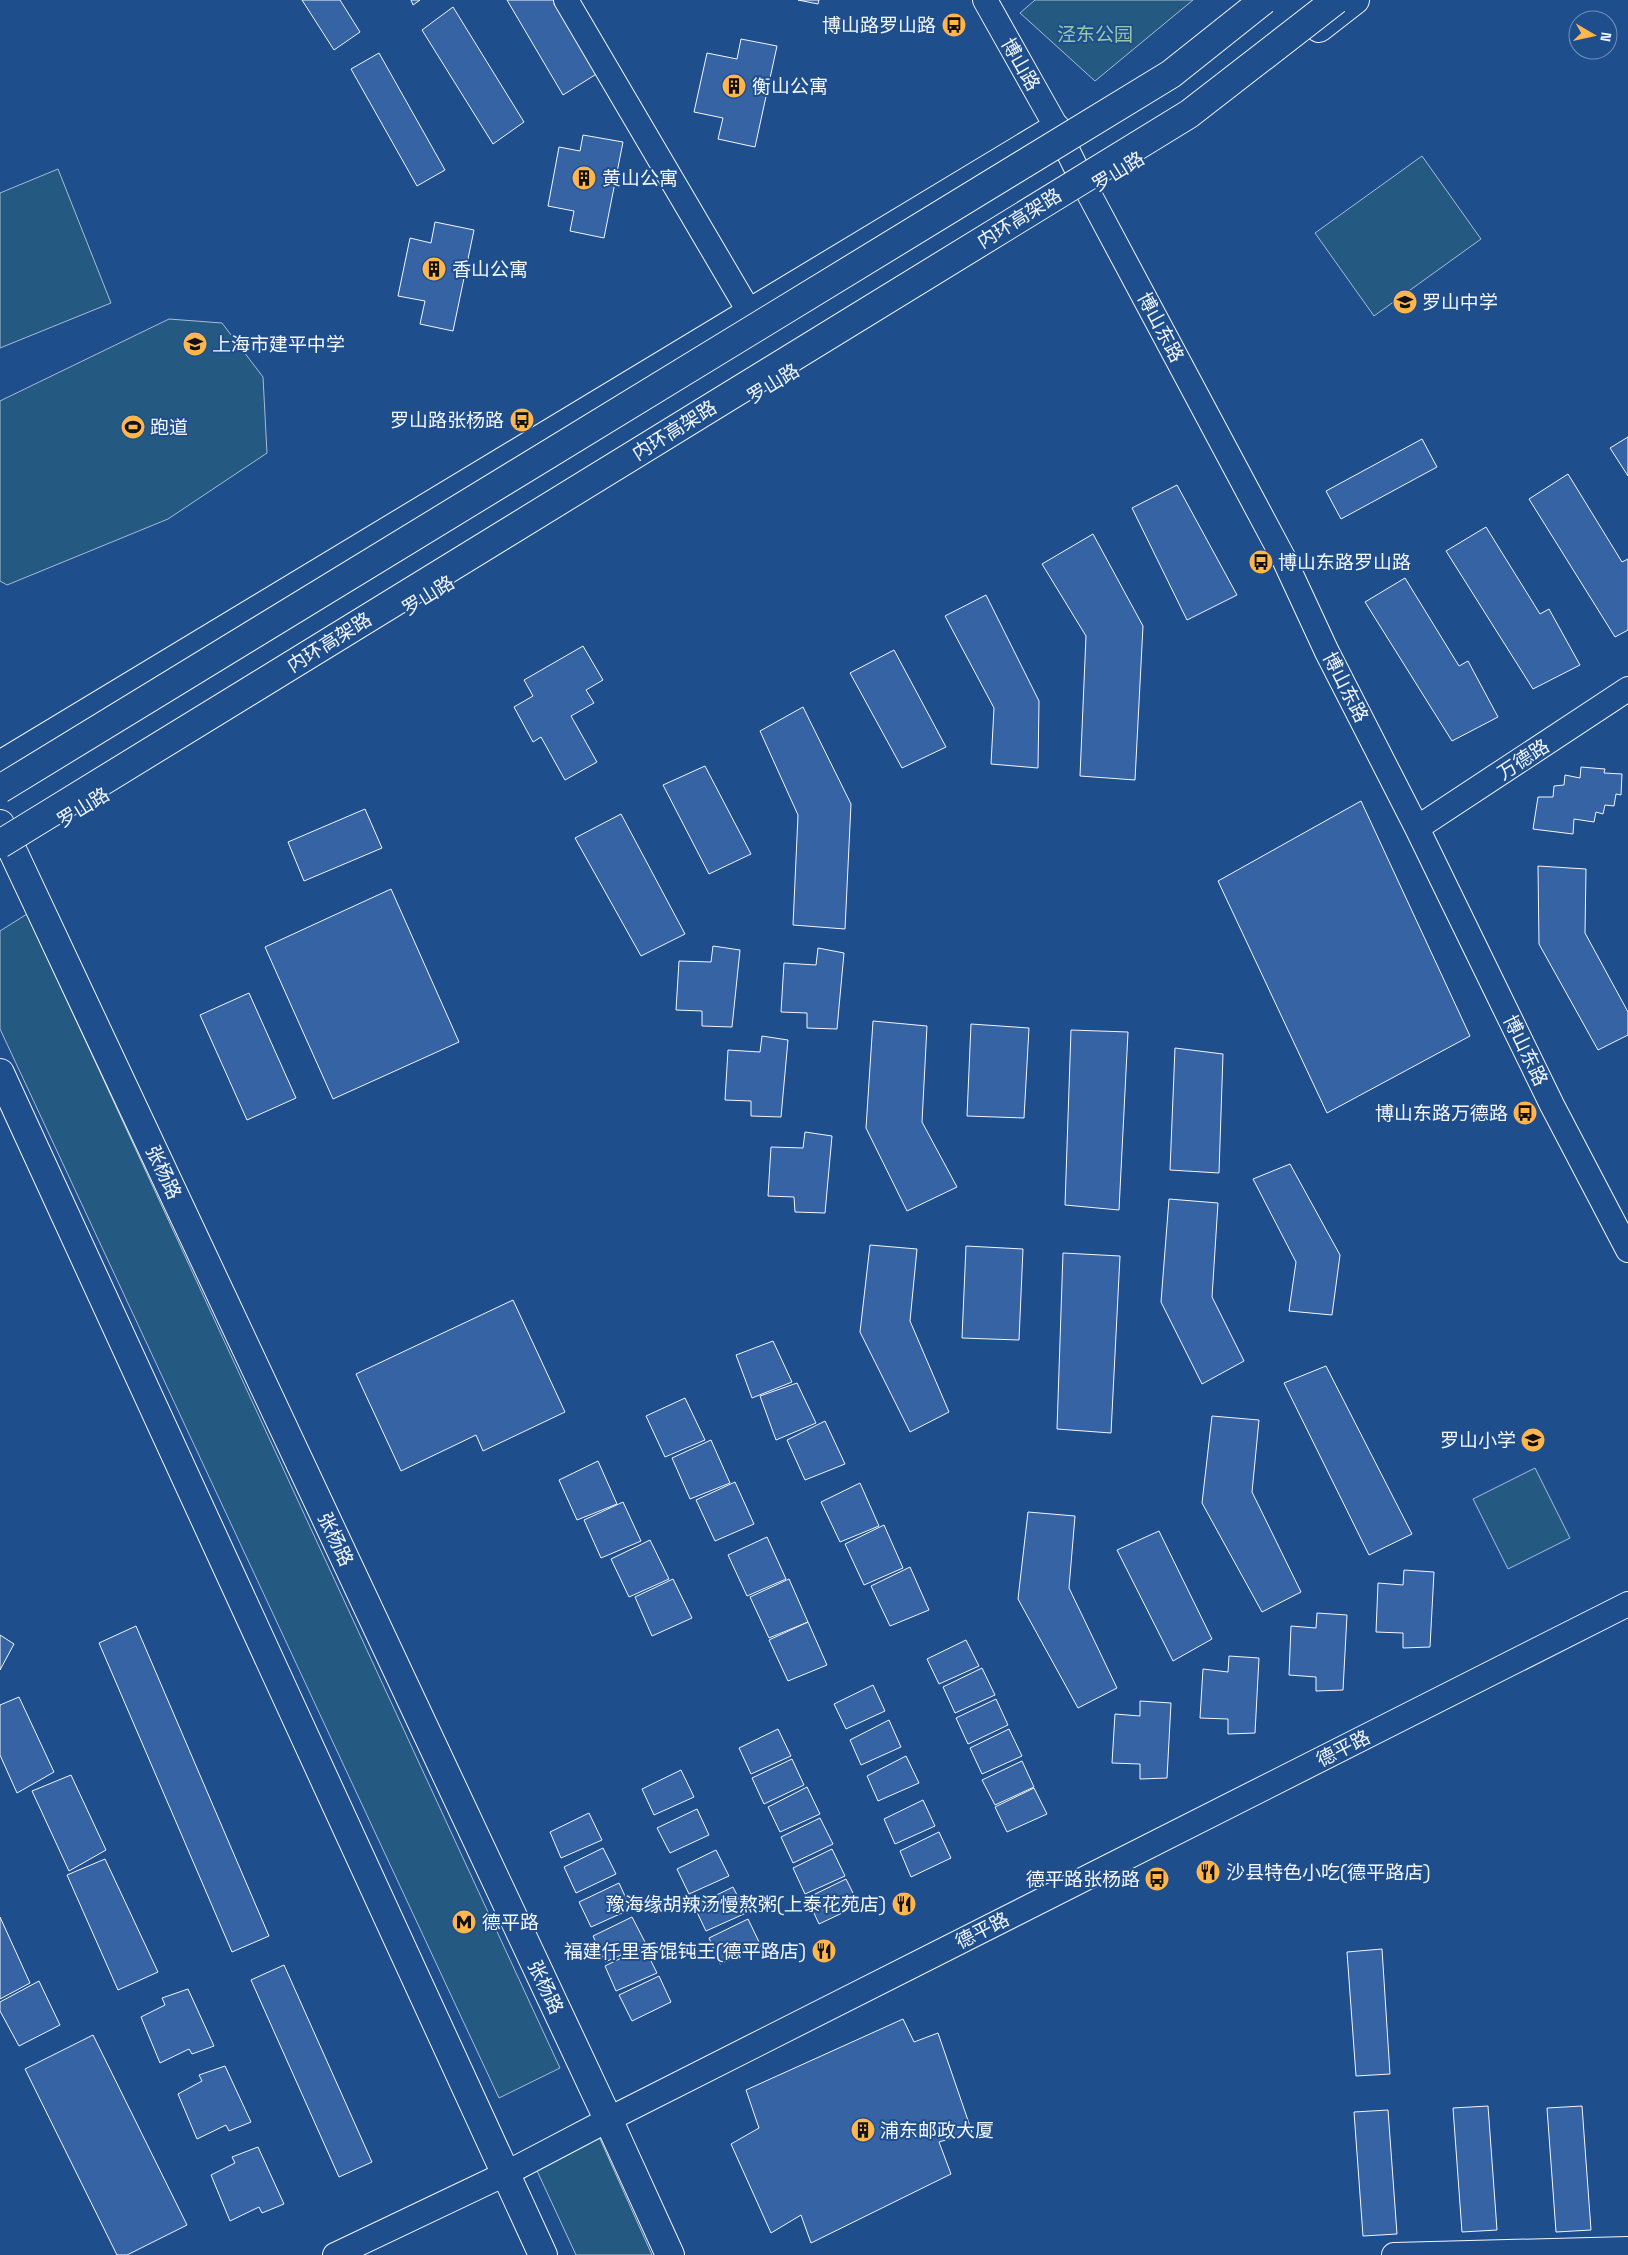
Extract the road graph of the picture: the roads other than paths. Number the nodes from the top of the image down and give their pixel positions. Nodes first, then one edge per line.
1 (566, 0) edge
2 (985, 0) edge
3 (1242, 0) edge
4 (1264, 0) edge
5 (1336, 0) edge
6 (1355, 0) edge
7 (1056, 128) junction
8 (1087, 190) junction
9 (750, 313) junction
10 (1628, 689) edge
11 (0, 765) edge
12 (0, 789) edge
13 (0, 824) edge
14 (1418, 828) junction
15 (4, 850) edge
16 (0, 1073) edge
17 (1628, 1250) edge
18 (1628, 1604) edge
19 (608, 2120) junction
20 (505, 2174) junction
21 (1628, 2249) edge
22 (335, 2255) edge
23 (543, 2255) edge
24 (670, 2255) edge
25 (1394, 2255) edge

1 - 9 street
2 - 7 street, 博山路
3 - 7 main road
4 - 12 main road, bridge
5 - 15 main road, 内环高架路, bridge
6 - 8 main road, 罗山路
7 - 8 street, 博山东路
7 - 9 main road
8 - 14 street, 博山东路
8 - 15 main road, 罗山路
9 - 11 main road
10 - 14 street, 万德路
13 - 15 main road, 张杨路
14 - 17 street, 博山东路
15 - 19 main road, 张杨路
16 - 20 main road
18 - 19 street, 德平路
19 - 20 street, 德平路
19 - 24 main road, 张杨路
20 - 22 street, 德平路
20 - 23 main road
21 - 25 street

